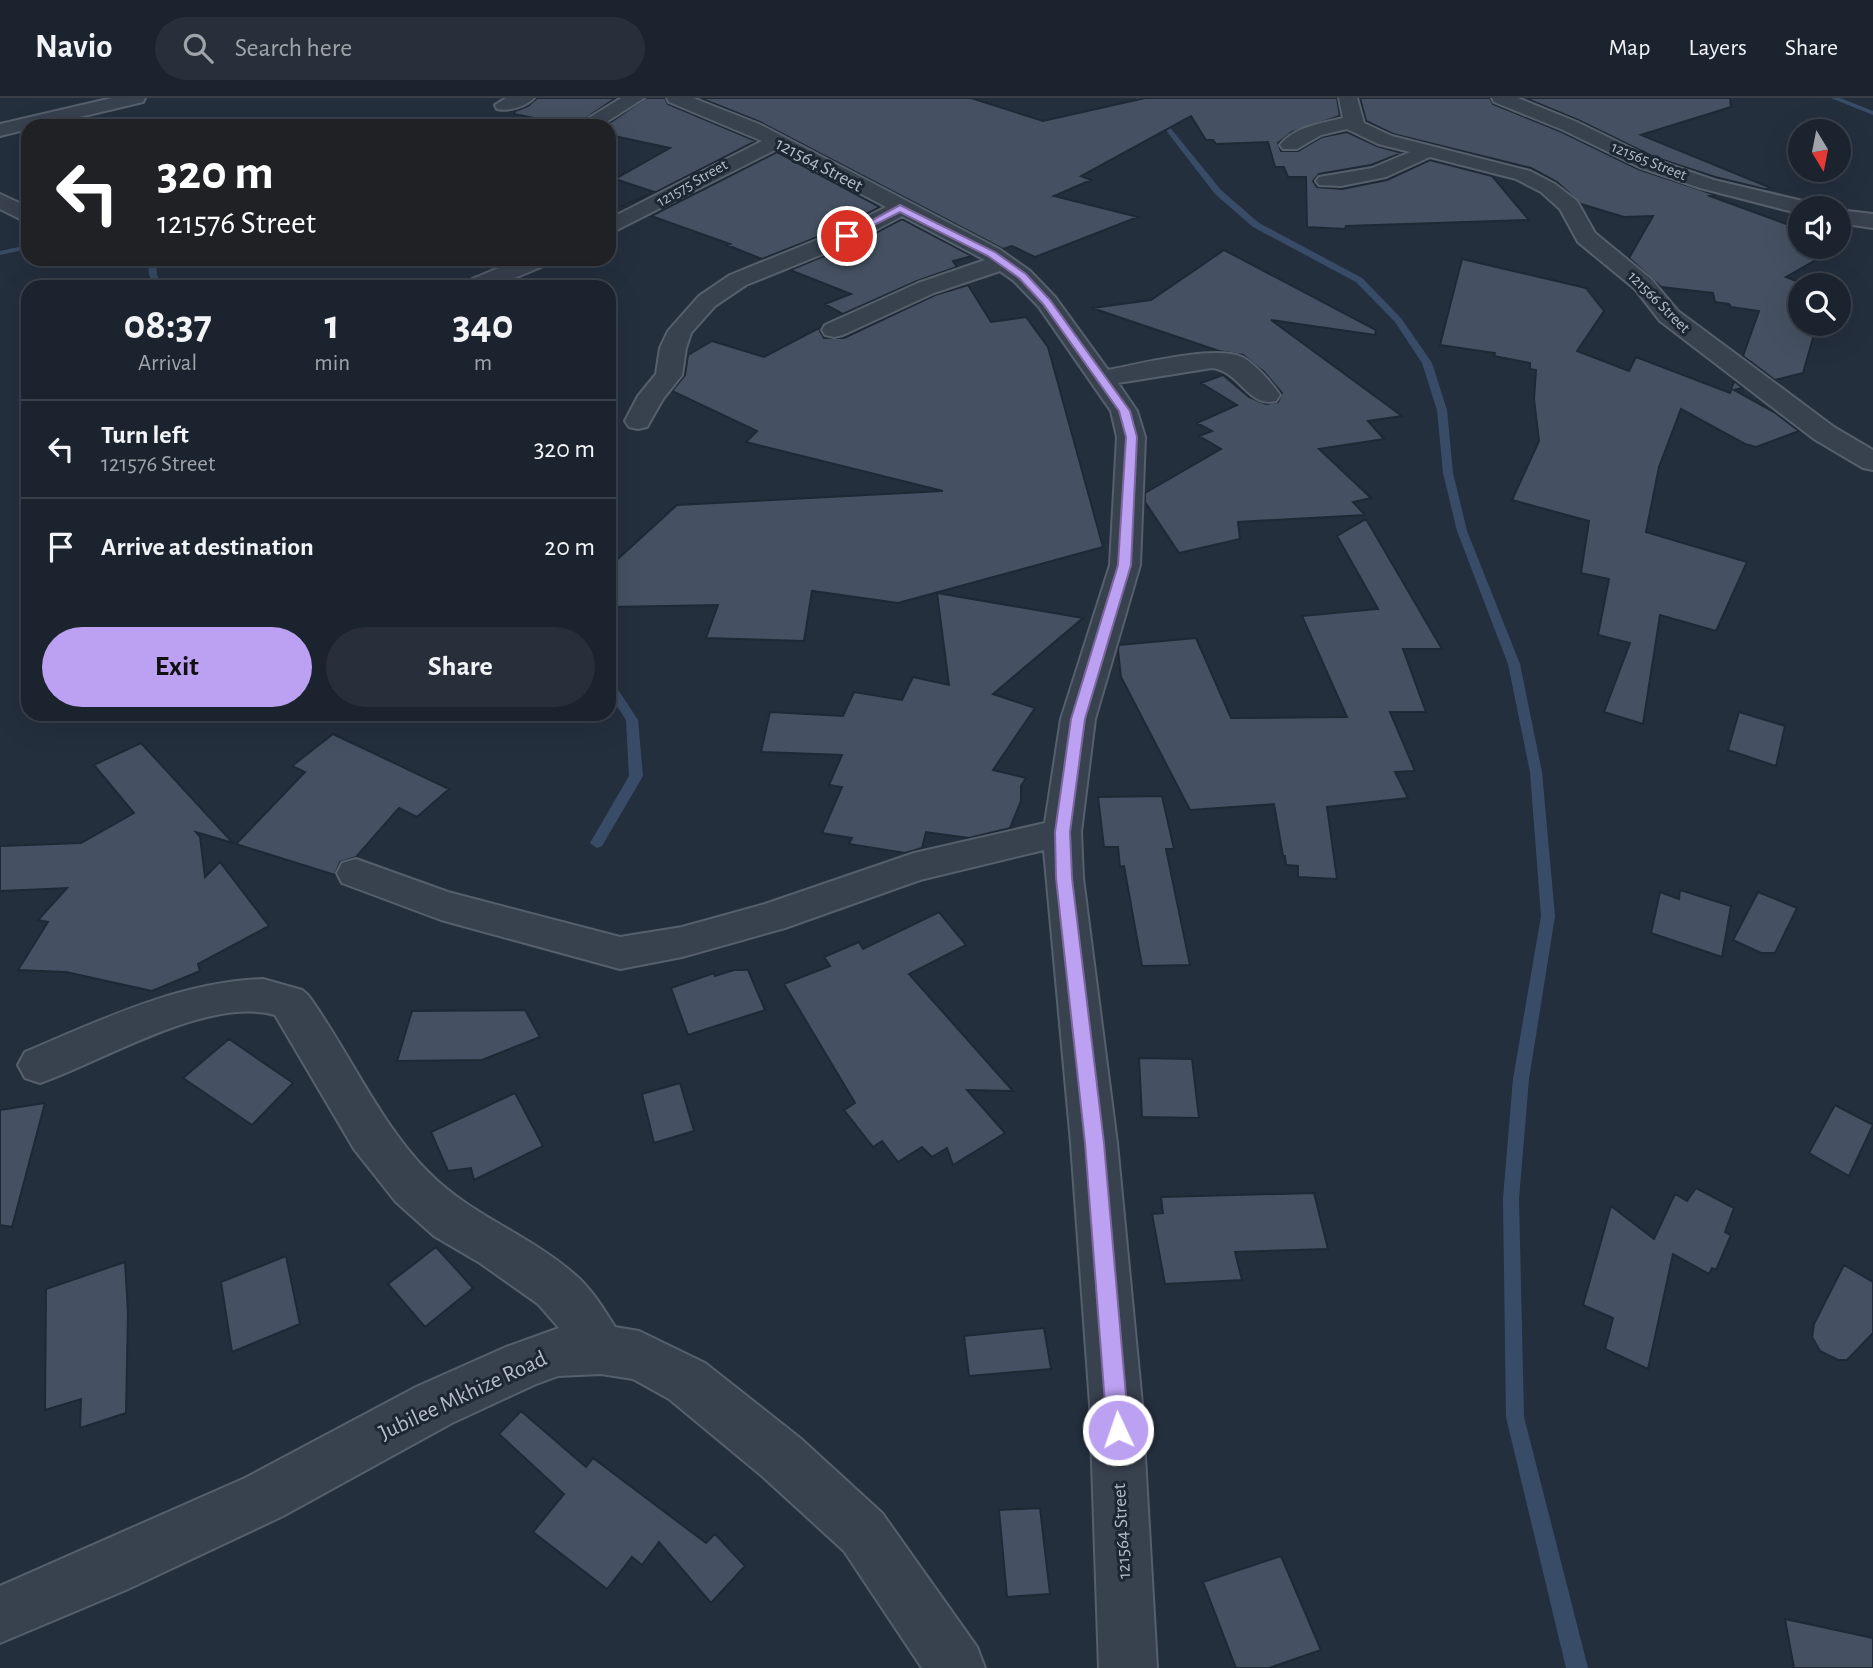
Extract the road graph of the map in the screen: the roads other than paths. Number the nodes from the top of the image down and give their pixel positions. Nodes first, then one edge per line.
1 (136, 98) edge
2 (525, 98) edge
3 (635, 98) edge
4 (676, 98) edge
5 (1348, 98) edge
6 (1501, 98) edge
7 (504, 105) dead end
8 (47, 119) edge
9 (598, 119) edge
10 (1354, 121) junction
11 (21, 125) edge
12 (0, 130) edge
13 (777, 142) junction
14 (1290, 145) dead end
15 (1427, 150) junction
16 (1326, 181) dead end
17 (0, 200) edge
18 (1788, 204) edge
19 (900, 208) junction
20 (21, 212) edge
21 (1851, 218) edge
22 (1873, 221) edge
23 (616, 224) edge
24 (1003, 262) junction
25 (524, 266) edge
26 (490, 280) edge
27 (834, 330) dead end
28 (1103, 378) junction
29 (1267, 395) dead end
30 (638, 421) dead end
31 (1873, 463) edge
32 (1062, 832) junction
33 (356, 873) dead end
34 (40, 1065) dead end
35 (601, 1350) junction
36 (0, 1615) edge
37 (956, 1668) edge
38 (1128, 1668) edge

1 - 8 street
2 - 7 street
3 - 9 street
4 - 13 street, 121564 Street
5 - 10 street
6 - 18 street, 121565 Street
10 - 14 street
10 - 15 street, 121566 Street
11 - 12 street
13 - 19 street, 121564 Street
13 - 23 street, 121575 Street
15 - 16 street
15 - 31 street, 121566 Street
17 - 20 street
19 - 24 street, 121564 Street
19 - 30 street
21 - 22 street
24 - 27 street
24 - 28 street, 121564 Street
25 - 26 street
28 - 29 street
28 - 32 street, 121564 Street
32 - 33 street
32 - 38 street, 121564 Street
34 - 35 street
35 - 36 street, Jubilee Mkhize Road
35 - 37 street, Jubilee Mkhize Road

